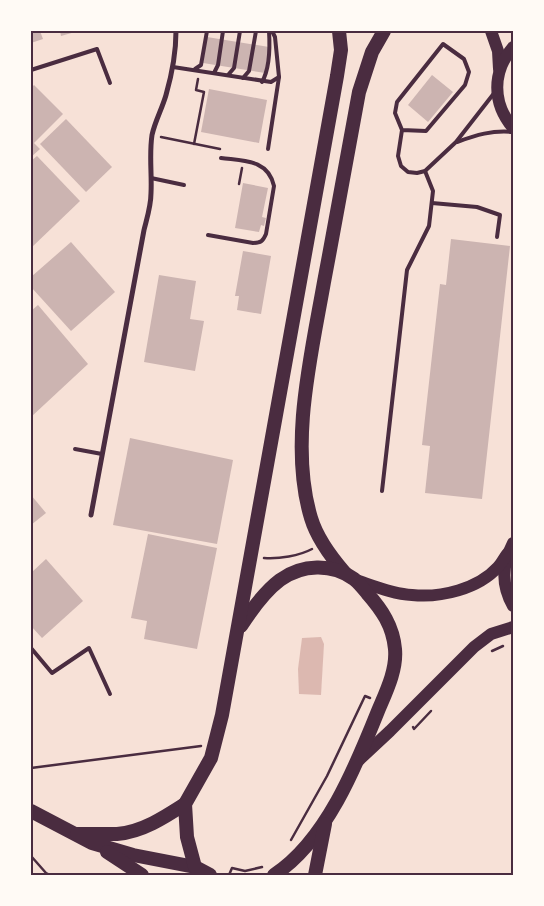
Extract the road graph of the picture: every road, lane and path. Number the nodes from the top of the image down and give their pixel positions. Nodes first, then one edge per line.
1 (176, 31) edge
2 (207, 31) edge
3 (223, 31) edge
4 (240, 31) edge
5 (256, 31) edge
6 (271, 31) edge
7 (339, 31) edge
8 (384, 31) edge
9 (491, 31) edge
10 (513, 47) edge
11 (173, 67) junction
12 (499, 68) junction
13 (31, 70) edge
14 (197, 70) junction
15 (214, 73) junction
16 (228, 75) junction
17 (279, 77) junction
18 (244, 78) junction
19 (262, 82) junction
20 (110, 83) dead end
21 (496, 91) junction
22 (513, 128) edge
23 (402, 130) junction
24 (513, 132) edge
25 (152, 136) junction
26 (456, 142) junction
27 (194, 144) junction
28 (268, 149) dead end
29 (228, 150) dead end
30 (221, 158) dead end
31 (243, 161) junction
32 (425, 171) junction
33 (151, 178) junction
34 (239, 184) dead end
35 (184, 185) dead end
36 (432, 203) junction
37 (208, 235) dead end
38 (497, 237) dead end
39 (74, 449) dead end
40 (102, 454) junction
41 (382, 491) dead end
42 (90, 515) dead end
43 (323, 543) junction
44 (510, 548) edge
45 (250, 555) junction
46 (350, 576) junction
47 (513, 606) edge
48 (513, 628) edge
49 (238, 630) junction
50 (31, 648) edge
51 (110, 694) dead end
52 (216, 744) junction
53 (359, 760) junction
54 (31, 768) edge
55 (185, 804) junction
56 (31, 811) edge
57 (325, 821) junction
58 (74, 834) junction
59 (92, 842) junction
60 (31, 856) edge
61 (200, 872) edge
62 (48, 874) edge
63 (142, 875) edge
64 (274, 875) edge
65 (315, 875) edge

1 - 11 street
2 - 14 lane
3 - 15 lane
4 - 16 lane
5 - 18 lane
6 - 17 lane
6 - 19 lane
7 - 45 highway
8 - 43 highway
9 - 12 main road
10 - 12 main road
11 - 14 lane
11 - 25 street
12 - 21 main road
13 - 20 lane
14 - 15 lane
14 - 27 path
15 - 16 lane
16 - 18 lane
17 - 19 lane
17 - 28 lane
18 - 19 lane
21 - 22 main road
21 - 26 lane
23 - 23 lane
23 - 32 lane
24 - 26 lane
25 - 27 path
25 - 33 street
26 - 32 lane
27 - 29 path
30 - 31 lane
31 - 34 path
31 - 37 lane
32 - 36 lane
33 - 35 lane
33 - 40 street
36 - 38 lane
36 - 41 lane
39 - 40 lane
40 - 42 street
43 - 45 path
43 - 46 highway
44 - 46 main road
44 - 47 main road
45 - 49 highway
46 - 49 highway
46 - 53 highway
48 - 53 main road
49 - 52 highway
50 - 51 lane
52 - 54 path
52 - 55 highway
53 - 57 highway
55 - 58 highway
55 - 61 highway
56 - 58 highway
57 - 64 highway
57 - 65 highway
58 - 59 highway
59 - 61 highway
59 - 63 highway
60 - 62 path

